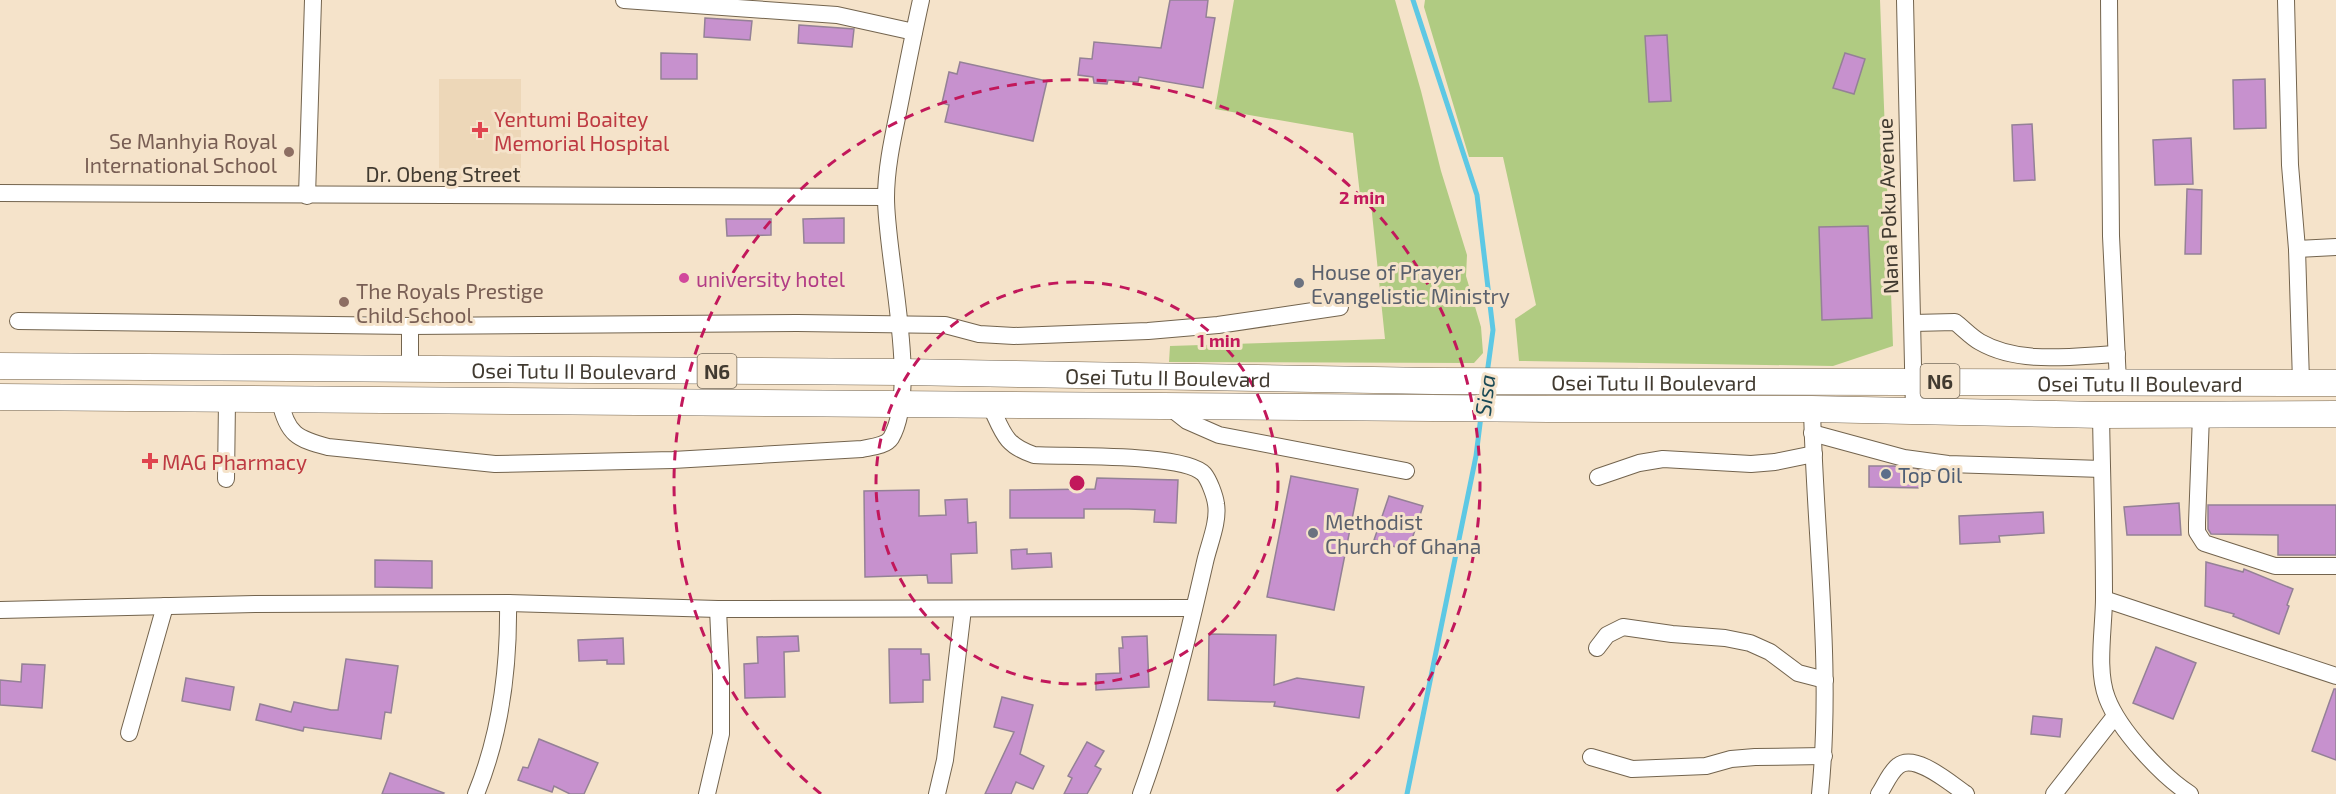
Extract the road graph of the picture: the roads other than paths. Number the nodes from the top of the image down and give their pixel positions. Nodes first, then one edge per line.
1 (313, 0) edge
2 (624, 0) edge
3 (921, 0) edge
4 (1905, 0) edge
5 (2109, 0) edge
6 (2286, 0) edge
7 (914, 33) junction
8 (0, 193) edge
9 (307, 195) junction
10 (886, 197) junction
11 (2336, 247) edge
12 (2297, 249) junction
13 (1340, 307) dead end
14 (18, 321) dead end
15 (1913, 323) junction
16 (410, 326) junction
17 (900, 326) junction
18 (2117, 354) junction
19 (0, 366) edge
20 (410, 369) junction
21 (902, 372) junction
22 (1913, 381) junction
23 (2118, 382) junction
24 (2301, 382) junction
25 (2336, 383) edge
26 (0, 398) edge
27 (227, 400) junction
28 (279, 401) junction
29 (901, 405) junction
30 (990, 405) junction
31 (1168, 406) junction
32 (1914, 411) junction
33 (2336, 414) edge
34 (2101, 415) junction
35 (2201, 415) junction
36 (1812, 421) junction
37 (1814, 453) junction
38 (2102, 469) junction
39 (1406, 471) dead end
40 (1598, 477) dead end
41 (226, 479) dead end
42 (2336, 566) edge
43 (2104, 599) junction
44 (508, 603) junction
45 (165, 606) junction
46 (1194, 608) junction
47 (718, 609) junction
48 (963, 609) junction
49 (0, 610) edge
50 (1597, 648) dead end
51 (2336, 676) edge
52 (1825, 680) junction
53 (2115, 716) junction
54 (129, 733) dead end
55 (1824, 756) junction
56 (1591, 757) dead end
57 (476, 794) edge
58 (707, 794) edge
59 (937, 794) edge
60 (1141, 794) edge
61 (1820, 794) edge
62 (1879, 794) edge
63 (1966, 794) edge
64 (2054, 794) edge
65 (2190, 794) edge

1 - 9 street
2 - 7 street
3 - 7 street
4 - 15 street, Nana Poku Avenue
5 - 18 street
6 - 12 street
7 - 10 street
8 - 9 street, Dr. Obeng Street
9 - 10 street, Dr. Obeng Street
10 - 17 street
11 - 12 street
12 - 24 street
13 - 17 street
14 - 16 street
15 - 18 street
15 - 22 street, Nana Poku Avenue
16 - 17 street
16 - 20 street
17 - 21 street
18 - 23 street
19 - 20 highway, Osei Tutu II Boulevard / N6
20 - 21 highway, Osei Tutu II Boulevard / N6
21 - 22 highway, Osei Tutu II Boulevard / N6
21 - 29 street
22 - 23 highway, Osei Tutu II Boulevard / N6
22 - 32 street, Nana Poku Avenue
23 - 24 highway, Osei Tutu II Boulevard / N6
24 - 25 highway, Osei Tutu II Boulevard / N6
26 - 27 highway, Osei Tutu II Boulevard / N6
27 - 28 highway, Osei Tutu II Boulevard / N6
27 - 41 street
28 - 29 highway, Osei Tutu II Boulevard / N6
28 - 29 street
29 - 30 highway, Osei Tutu II Boulevard / N6
30 - 31 highway, Osei Tutu II Boulevard / N6
30 - 46 street
31 - 36 highway, Osei Tutu II Boulevard / N6
31 - 39 street
32 - 34 highway, Osei Tutu II Boulevard / N6
32 - 36 highway, Osei Tutu II Boulevard / N6
33 - 35 highway, Osei Tutu II Boulevard / N6
34 - 35 highway, Osei Tutu II Boulevard / N6
34 - 38 street
35 - 42 street
36 - 37 street
36 - 38 street
37 - 40 street
37 - 52 street
38 - 43 street
43 - 51 street
43 - 53 street
44 - 45 street
44 - 47 street
44 - 57 street
45 - 49 street
45 - 54 street
46 - 48 street
46 - 60 street
47 - 48 street
47 - 58 street
48 - 59 street
50 - 52 street
52 - 55 street
53 - 64 street
53 - 65 street
55 - 56 street
55 - 61 street
62 - 63 street

